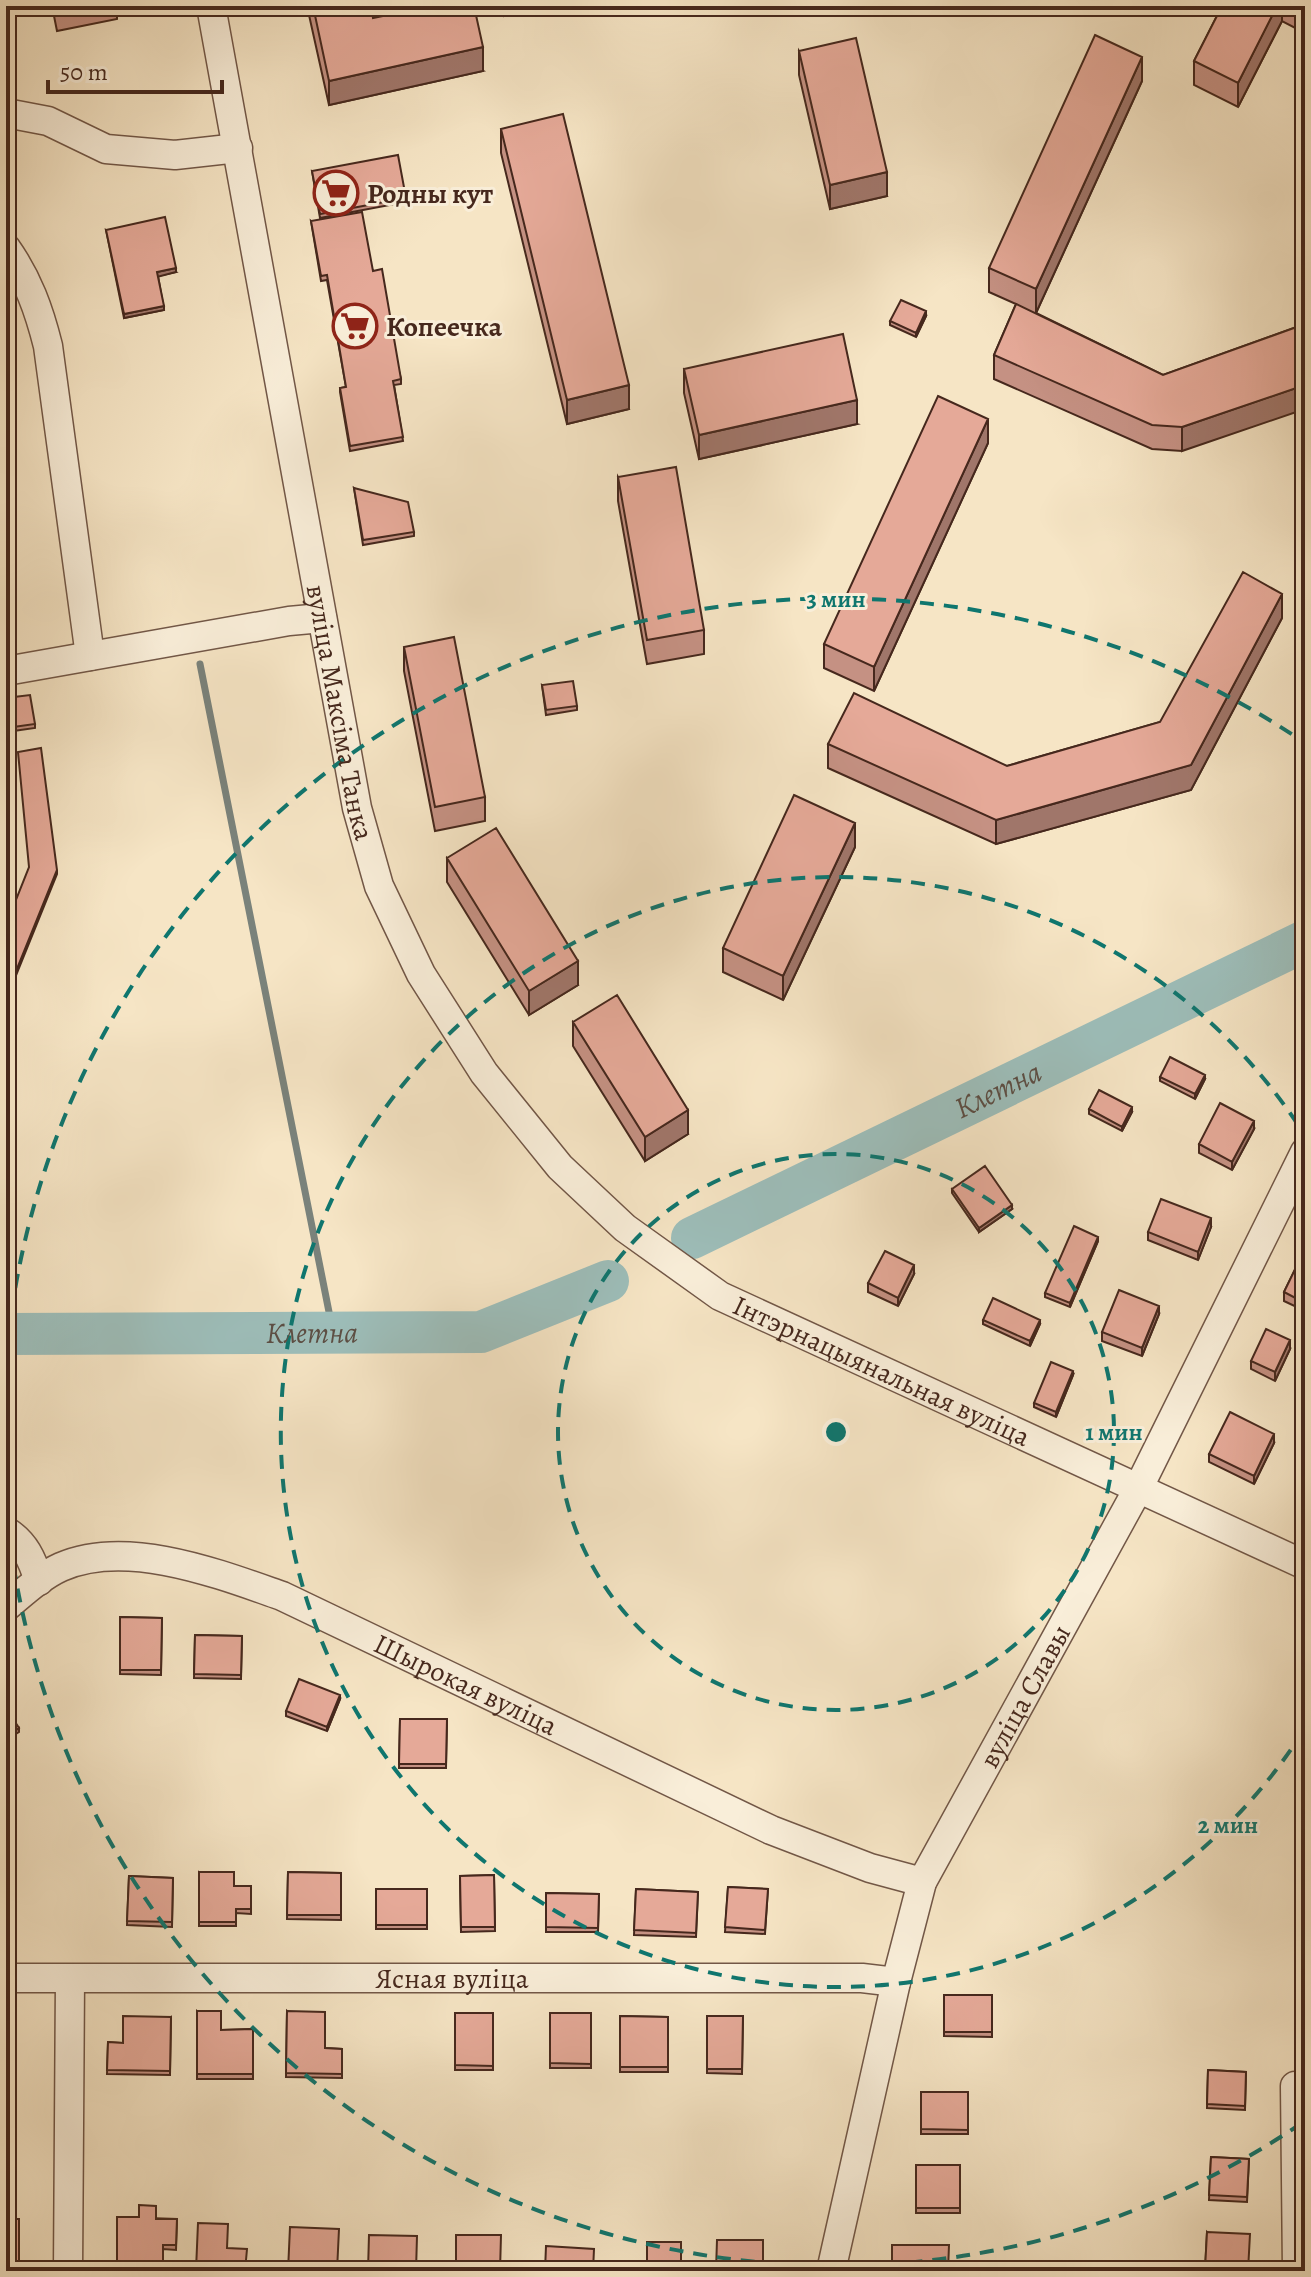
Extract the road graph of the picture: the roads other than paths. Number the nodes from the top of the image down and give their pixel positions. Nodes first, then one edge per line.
1 (211, 6) edge
2 (6, 113) edge
3 (238, 148) junction
4 (6, 248) edge
5 (322, 618) junction
6 (90, 656) junction
7 (6, 671) edge
8 (1305, 1152) edge
9 (720, 1296) joint
10 (1138, 1489) junction
11 (6, 1531) edge
12 (1305, 1565) edge
13 (39, 1581) junction
14 (6, 1607) edge
15 (922, 1882) junction
16 (6, 1978) edge
17 (70, 1979) junction
18 (896, 1982) junction
19 (1295, 2086) dead end
20 (68, 2271) edge
21 (831, 2271) edge
22 (1297, 2271) edge

1 - 3 street, вуліца Максіма Танка
2 - 3 street
3 - 5 street, вуліца Максіма Танка
4 - 6 street
5 - 6 street
5 - 9 street, вуліца Максіма Танка
6 - 7 street
8 - 10 street, вуліца Славы
9 - 10 street, Інтэрнацыянальная вуліца
10 - 12 street, Інтэрнацыянальная вуліца
10 - 15 street, вуліца Славы
11 - 13 street
13 - 14 street, Шырокая вуліца
13 - 15 street, Шырокая вуліца
15 - 18 street, вуліца Славы
16 - 17 street, Ясная вуліца
17 - 18 street, Ясная вуліца
17 - 20 street
18 - 21 street, вуліца Славы
19 - 22 street

